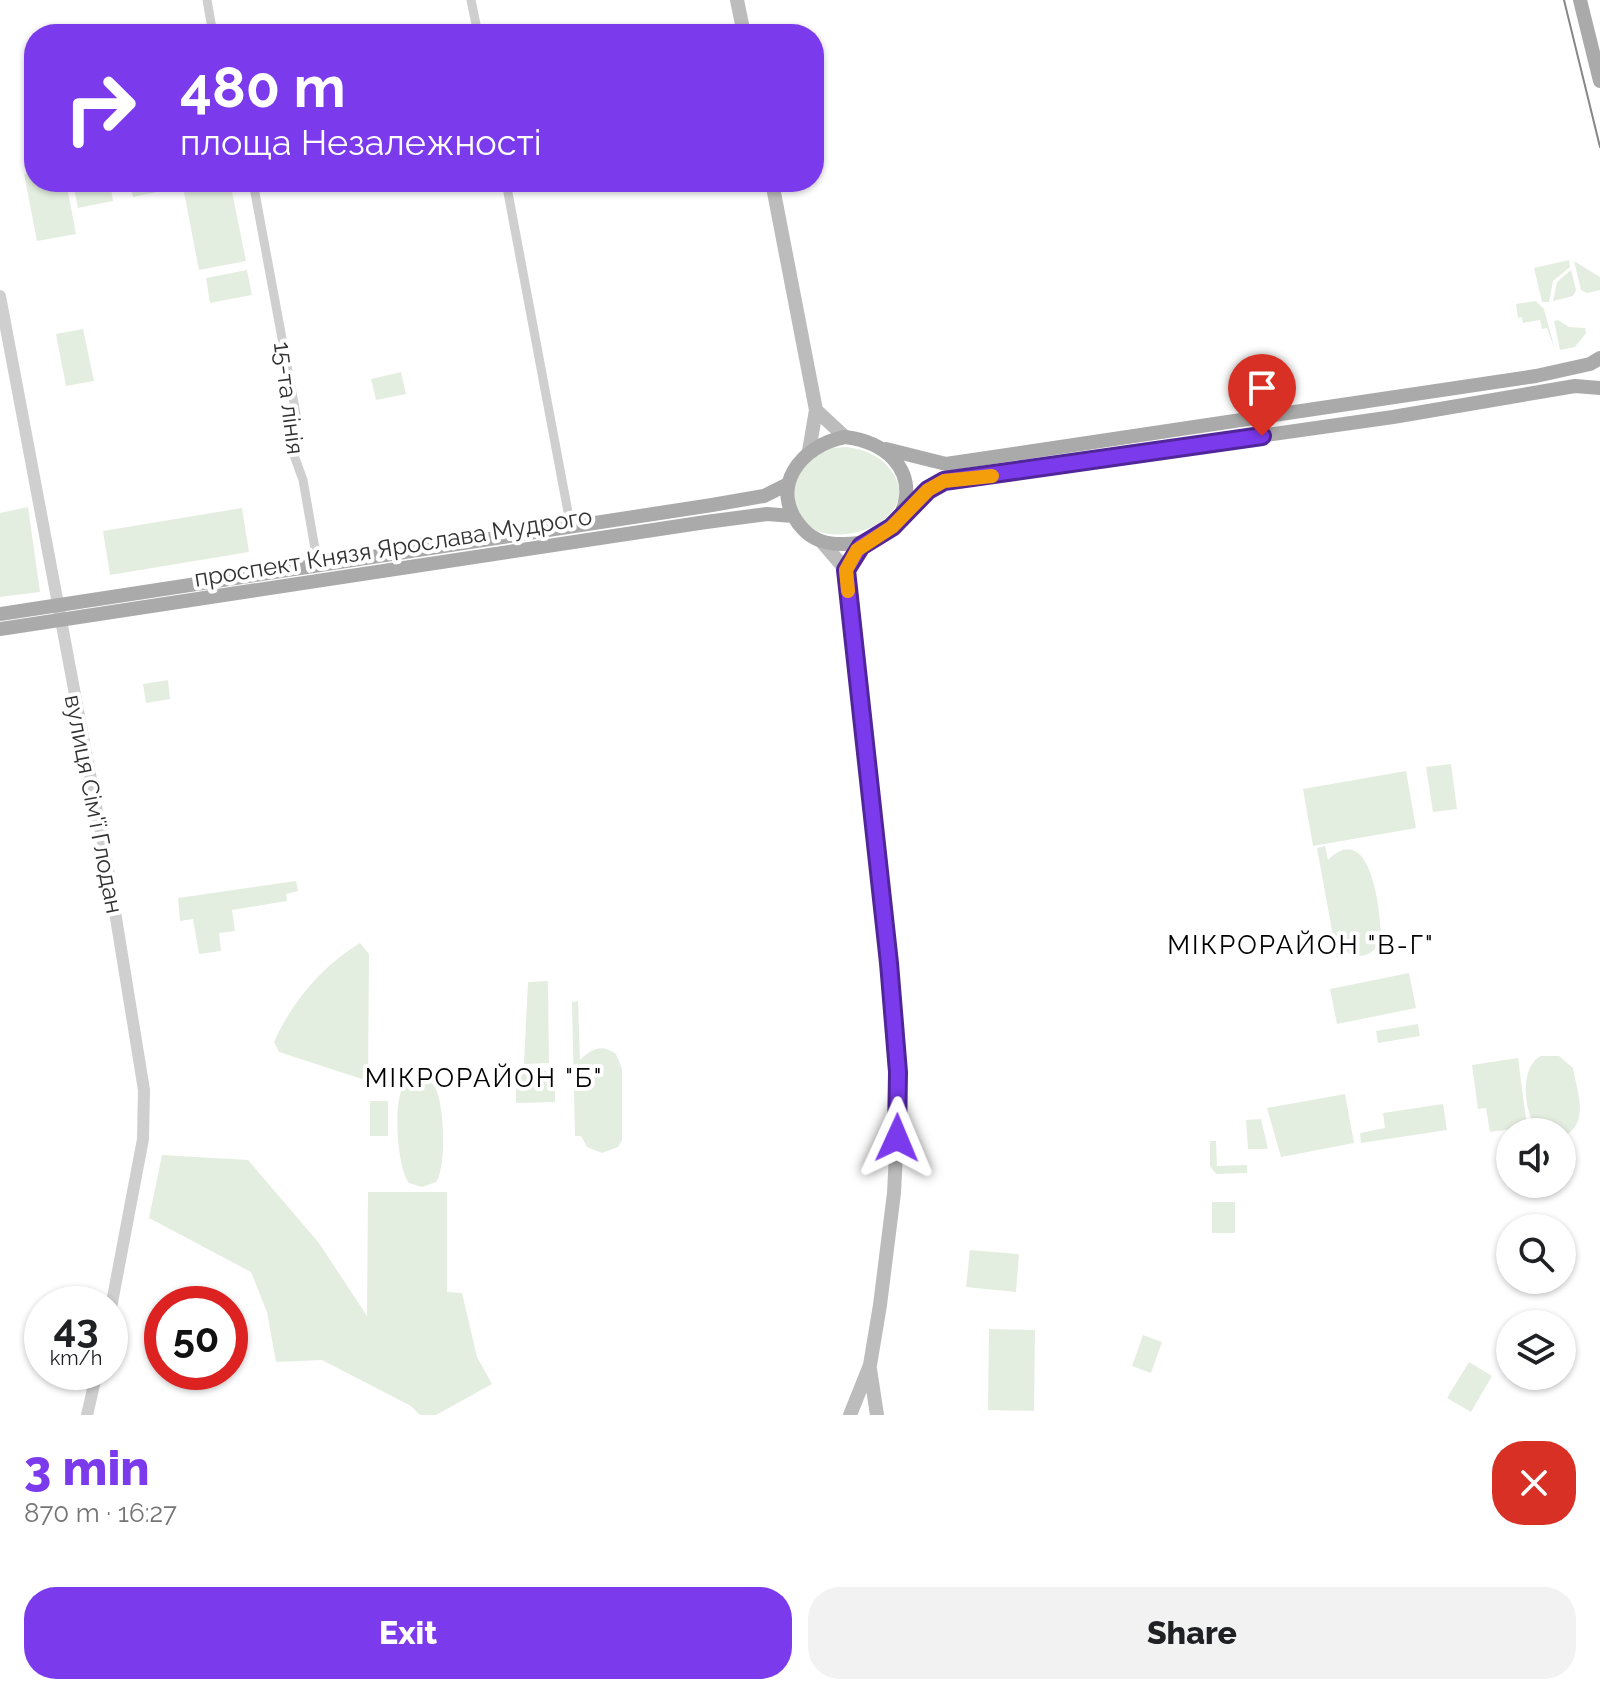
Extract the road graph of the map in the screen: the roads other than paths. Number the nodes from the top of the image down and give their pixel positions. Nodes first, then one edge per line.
1 (207, 0) edge
2 (471, 0) edge
3 (737, 0) edge
4 (1580, 0) edge
5 (211, 24) edge
6 (476, 24) edge
7 (742, 24) edge
8 (1600, 81) edge
9 (255, 192) edge
10 (508, 192) edge
11 (774, 192) edge
12 (0, 296) edge
13 (1600, 358) edge
14 (1600, 388) edge
15 (816, 410) junction
16 (845, 437) junction
17 (886, 449) junction
18 (809, 451) junction
19 (788, 484) junction
20 (901, 514) junction
21 (793, 516) junction
22 (571, 526) junction
23 (575, 542) junction
24 (822, 542) junction
25 (868, 542) junction
26 (846, 570) junction
27 (320, 574) junction
28 (58, 613) junction
29 (0, 614) edge
30 (0, 629) edge
31 (115, 1286) edge
32 (870, 1365) junction
33 (93, 1390) edge
34 (87, 1415) edge
35 (850, 1415) edge
36 (877, 1415) edge

1 - 5 street
2 - 6 street
3 - 7 main road
4 - 8 main road
9 - 27 street, 15-та лінія
10 - 22 street
11 - 15 main road
12 - 28 street, вулиця Сім'ї Глодан
13 - 17 main road
14 - 20 main road
15 - 16 main road
15 - 18 main road
16 - 17 main road
16 - 18 main road
17 - 20 main road
18 - 19 main road
19 - 21 main road
19 - 22 main road, проспект Князя Ярослава Мудрого
20 - 25 main road
21 - 23 main road, проспект Князя Ярослава Мудрого
21 - 24 main road
22 - 23 street
22 - 27 main road, проспект Князя Ярослава Мудрого
23 - 27 main road, проспект Князя Ярослава Мудрого
24 - 25 main road
24 - 26 main road
25 - 26 main road
26 - 32 main road
27 - 28 main road, проспект Князя Ярослава Мудрого
28 - 29 main road, проспект Князя Ярослава Мудрого
28 - 30 main road, проспект Князя Ярослава Мудрого
28 - 31 street, вулиця Сім'ї Глодан
32 - 35 main road
32 - 36 main road
33 - 34 street

